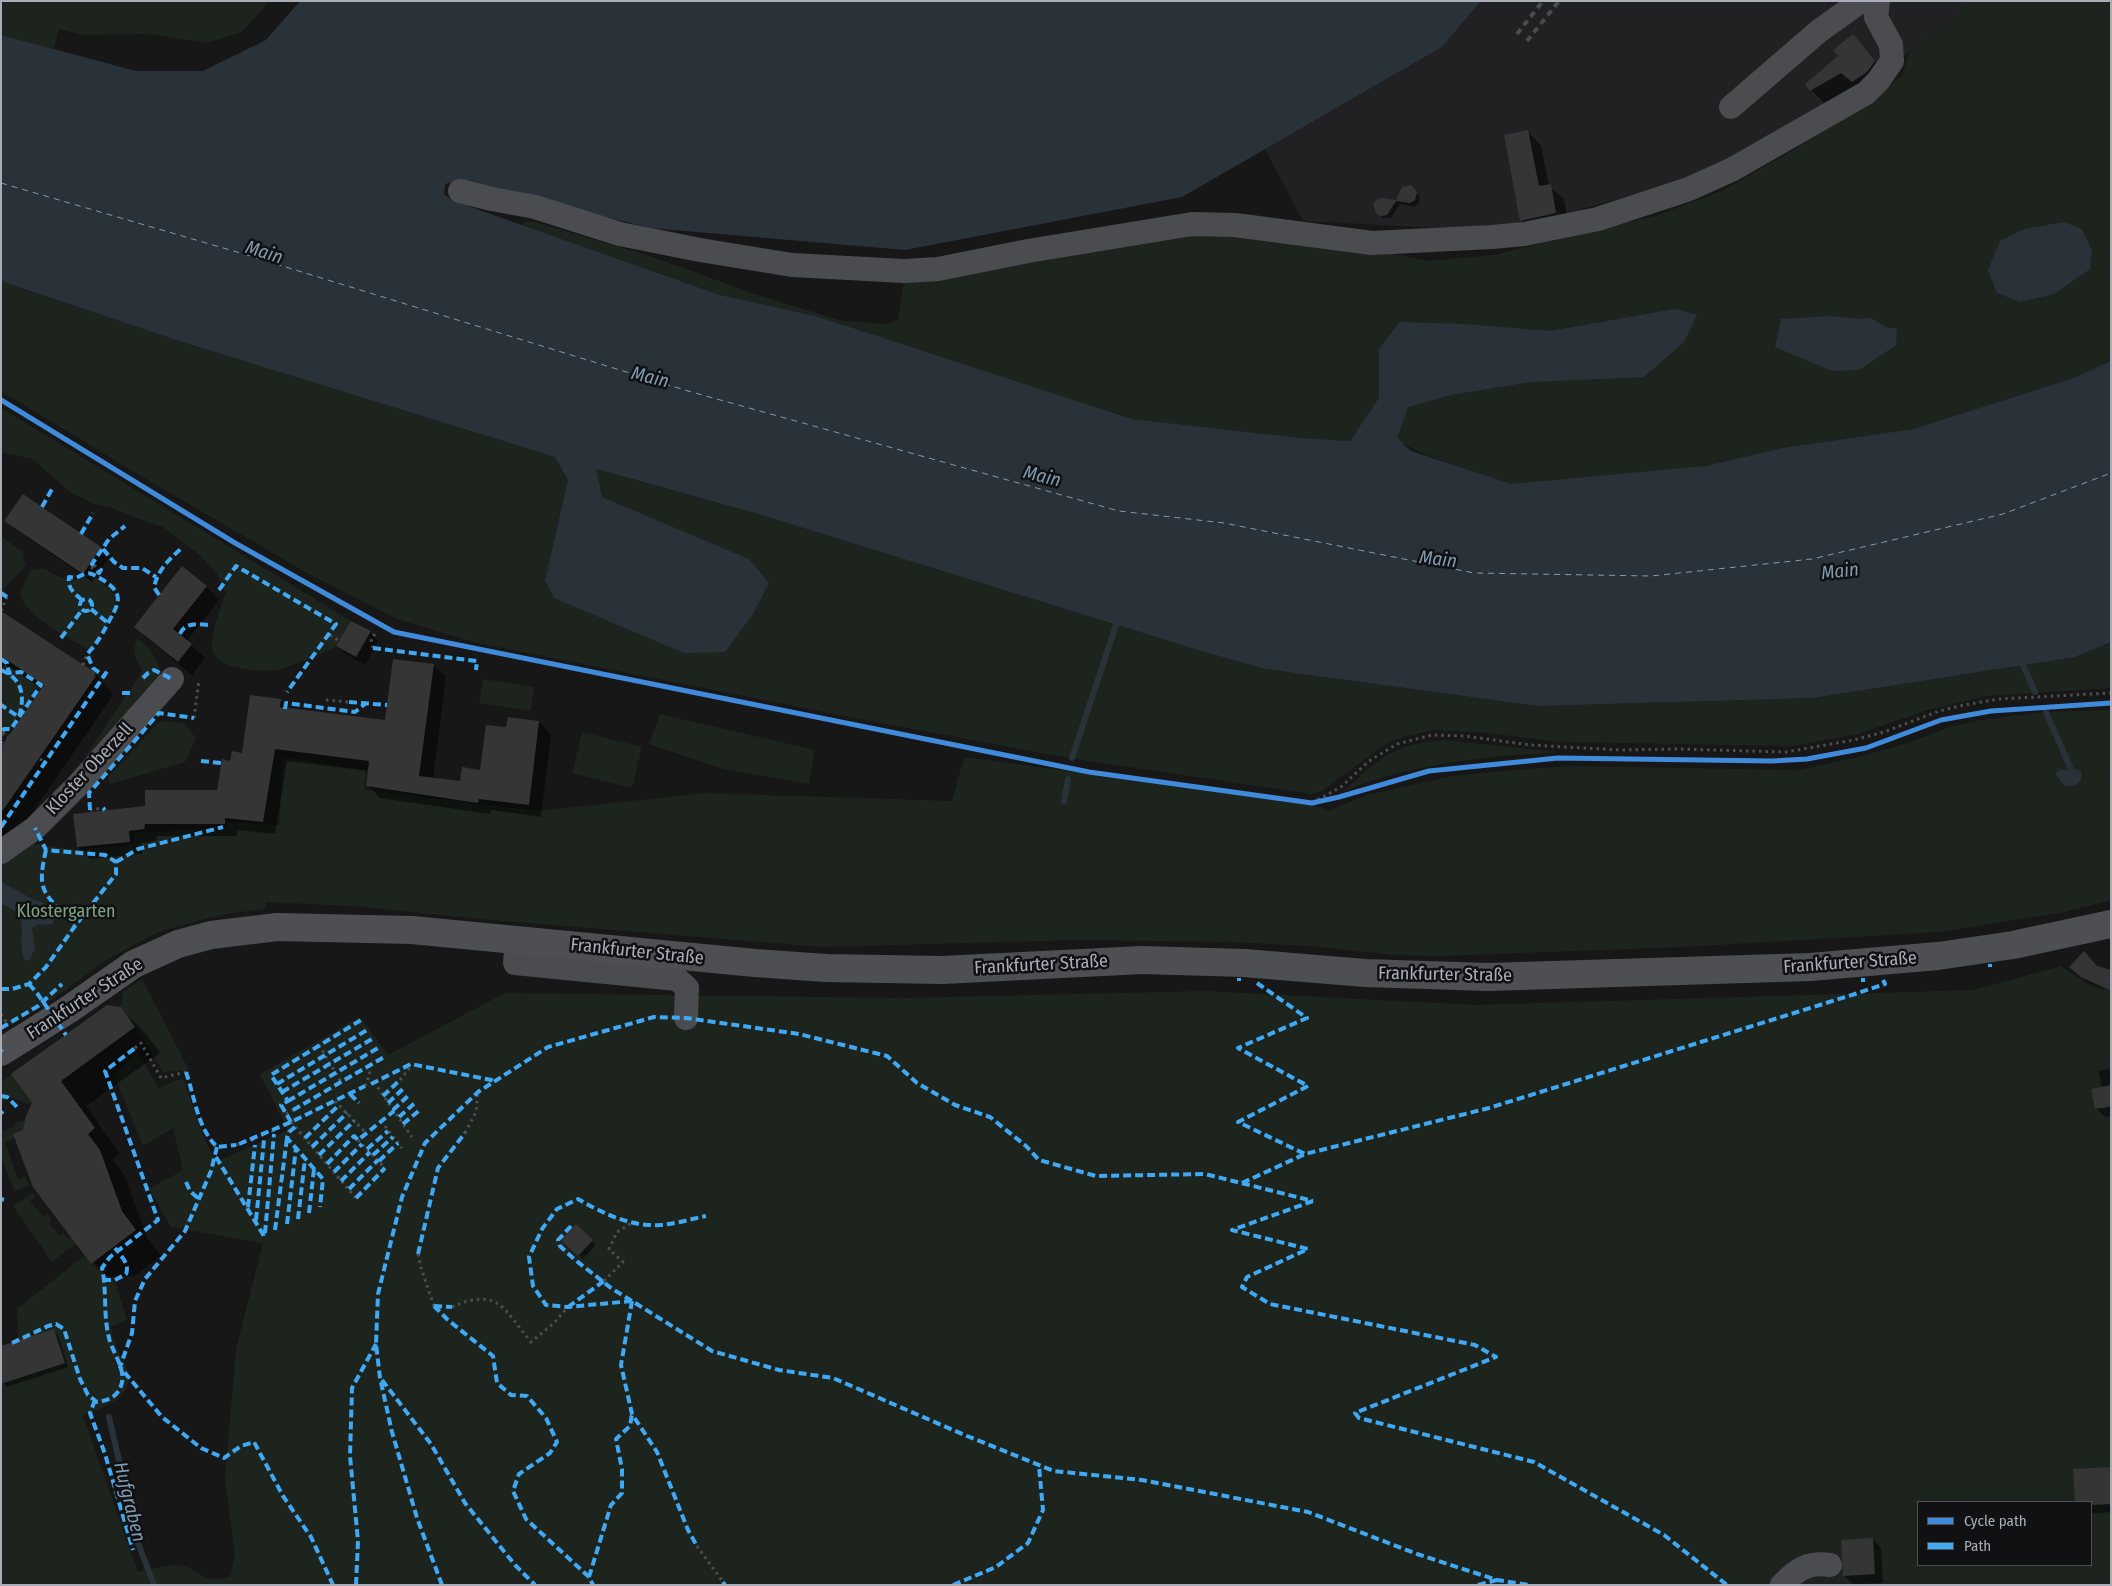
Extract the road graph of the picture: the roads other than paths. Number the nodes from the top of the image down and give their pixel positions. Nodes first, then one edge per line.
1 (1861, 1) edge
2 (1878, 1) edge
3 (1732, 107) dead end
4 (460, 191) dead end
5 (172, 679) dead end
6 (1, 852) edge
7 (2111, 924) edge
8 (517, 940) junction
9 (686, 1018) dead end
10 (1, 1052) edge
11 (1830, 1564) dead end
12 (1782, 1585) edge

1 - 3 lane
2 - 4 lane
5 - 6 lane, Kloster Oberzell
7 - 8 main road, Frankfurter Straße
8 - 9 lane
8 - 10 main road, Frankfurter Straße
11 - 12 lane

